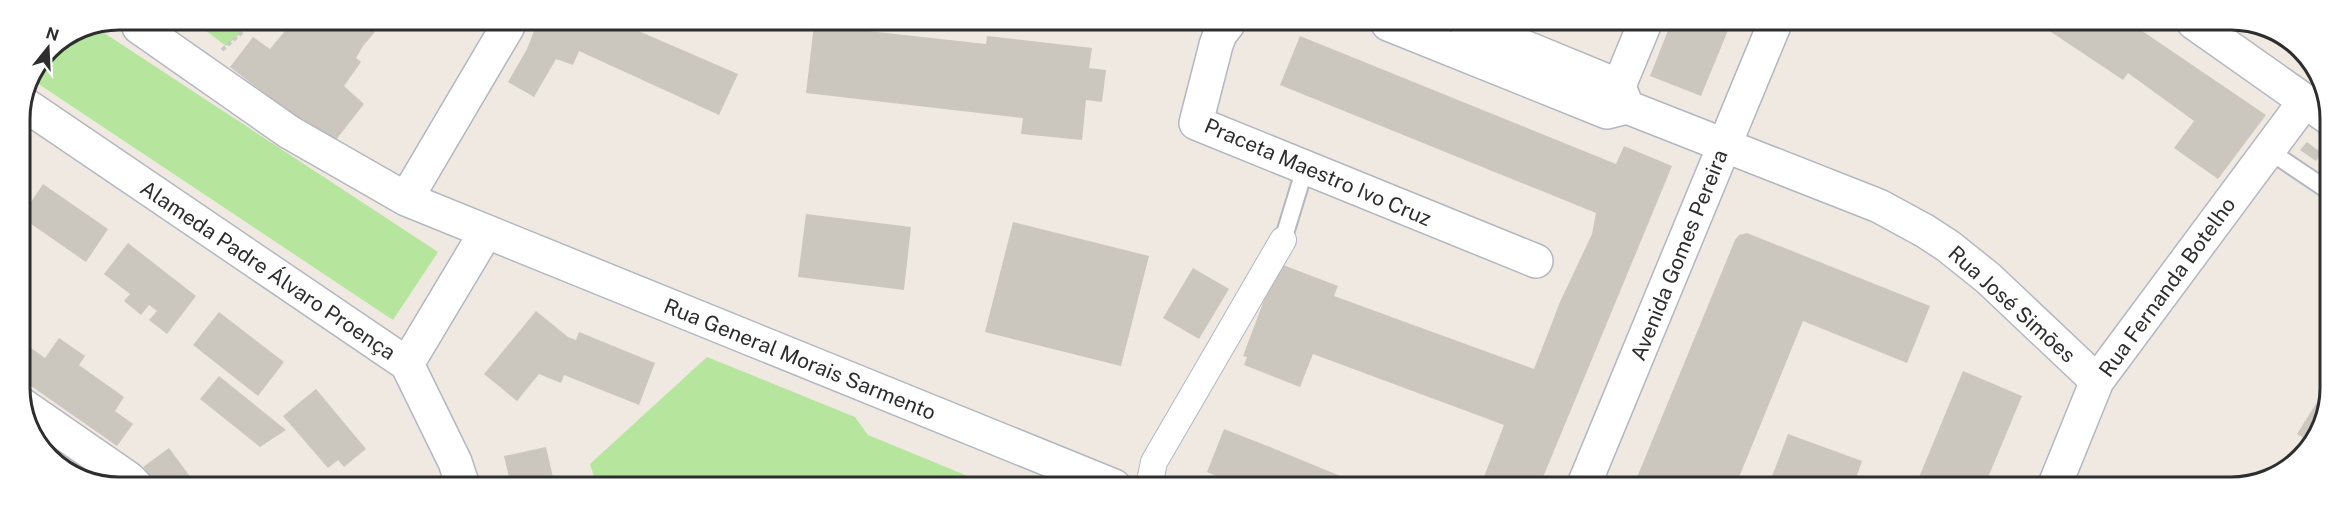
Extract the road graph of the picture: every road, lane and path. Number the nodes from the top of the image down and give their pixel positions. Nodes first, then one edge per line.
1 (143, 30) edge
2 (506, 30) edge
3 (1223, 30) edge
4 (1403, 30) edge
5 (1481, 30) edge
6 (1643, 30) edge
7 (1772, 30) edge
8 (2206, 30) edge
9 (1623, 96) junction
10 (31, 109) edge
11 (2317, 109) edge
12 (1724, 146) junction
13 (2268, 150) junction
14 (1305, 168) junction
15 (2320, 185) edge
16 (406, 199) junction
17 (486, 232) junction
18 (1283, 240) joint
19 (1536, 261) dead end
20 (407, 364) junction
21 (2097, 381) junction
22 (34, 413) edge
23 (1059, 476) edge
24 (127, 477) edge
25 (460, 477) edge
26 (1151, 477) edge
27 (1587, 477) edge
28 (2058, 477) edge

1 - 16 street
2 - 16 street
3 - 14 street, Praceta Maestro Ivo Cruz
4 - 9 street
5 - 9 street, Rua José Simões
6 - 9 street
7 - 12 street, Avenida Gomes Pereira
8 - 11 street
9 - 12 street, Rua José Simões
10 - 20 street, Alameda Padre Álvaro Proença
11 - 13 street, Rua Fernanda Botelho
12 - 21 street, Rua José Simões
12 - 27 street, Avenida Gomes Pereira
13 - 15 lane
13 - 21 street, Rua Fernanda Botelho
14 - 18 lane
14 - 19 street, Praceta Maestro Ivo Cruz
16 - 17 street
17 - 20 street, Alameda Padre Álvaro Proença
17 - 23 street, Rua General Morais Sarmento
18 - 26 street
20 - 25 street
21 - 28 street, Rua Fernanda Botelho
22 - 24 street

